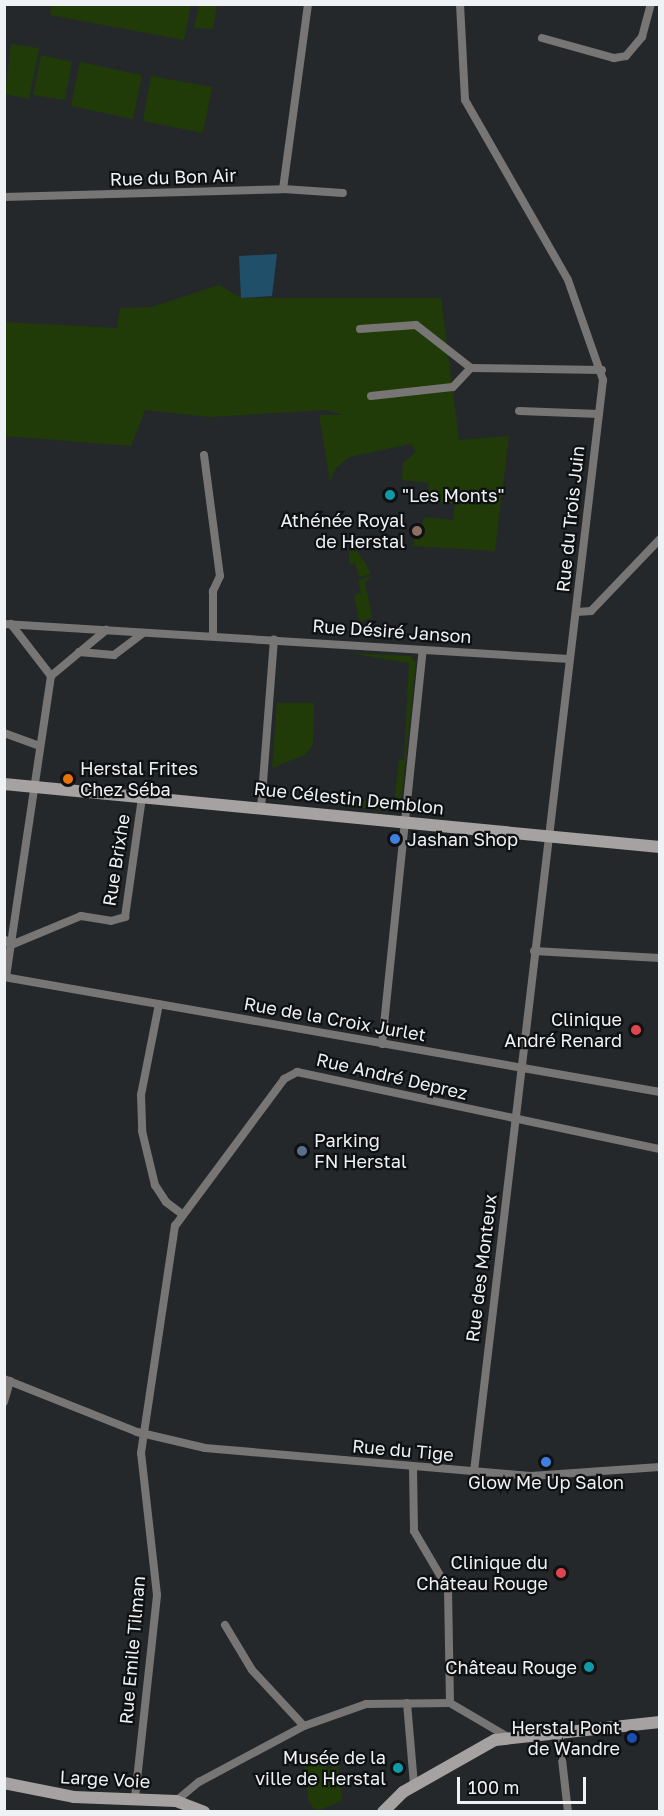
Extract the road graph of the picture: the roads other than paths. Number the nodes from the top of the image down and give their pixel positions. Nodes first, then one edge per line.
1 (308, 4) edge
2 (460, 4) edge
3 (651, 4) edge
4 (542, 38) dead end
5 (283, 189) junction
6 (343, 193) dead end
7 (4, 197) edge
8 (360, 329) dead end
9 (471, 368) junction
10 (602, 370) junction
11 (371, 396) dead end
12 (519, 411) dead end
13 (599, 414) junction
14 (204, 455) dead end
15 (660, 538) edge
16 (576, 612) junction
17 (8, 624) edge
18 (105, 630) junction
19 (143, 633) junction
20 (213, 636) junction
21 (274, 640) junction
22 (423, 650) junction
23 (79, 652) junction
24 (569, 658) junction
25 (51, 676) junction
26 (4, 733) edge
27 (40, 746) junction
28 (4, 784) edge
29 (35, 785) junction
30 (142, 797) junction
31 (261, 808) junction
32 (406, 822) junction
33 (549, 837) junction
34 (660, 847) edge
35 (8, 942) edge
36 (534, 951) junction
37 (660, 958) edge
38 (5, 977) edge
39 (159, 1004) junction
40 (382, 1044) junction
41 (520, 1068) junction
42 (660, 1092) edge
43 (514, 1119) junction
44 (660, 1149) edge
45 (182, 1214) junction
46 (7, 1380) edge
47 (4, 1402) edge
48 (144, 1434) junction
49 (413, 1467) junction
50 (660, 1467) edge
51 (474, 1472) junction
52 (225, 1624) dead end
53 (407, 1703) junction
54 (450, 1703) junction
55 (660, 1722) edge
56 (304, 1726) junction
57 (559, 1733) junction
58 (508, 1737) junction
59 (4, 1783) edge
60 (414, 1785) junction
61 (135, 1798) junction
62 (176, 1801) junction
63 (204, 1812) edge
64 (383, 1812) edge
65 (568, 1812) edge

1 - 5 street
2 - 10 street, Rue du Trois Juin
3 - 4 street
5 - 6 street, Rue du Bon Air
5 - 7 street, Rue du Bon Air
8 - 9 street
9 - 10 street
9 - 11 street
10 - 13 street, Rue du Trois Juin
12 - 13 street
13 - 16 street, Rue du Trois Juin
14 - 20 street
15 - 16 street
16 - 24 street, Rue du Trois Juin
17 - 18 street, Rue Désiré Janson
17 - 25 street
18 - 19 street, Rue Désiré Janson
18 - 23 street
19 - 20 street, Rue Désiré Janson
19 - 23 street
20 - 21 street, Rue Désiré Janson
21 - 22 street, Rue Désiré Janson
21 - 31 street
22 - 24 street, Rue Désiré Janson
22 - 32 street
23 - 25 street
24 - 33 street, Rue du Trois Juin
25 - 27 street
26 - 27 street
27 - 29 street
28 - 29 street, Rue Célestin Demblon
29 - 30 street, Rue Célestin Demblon
29 - 35 street
30 - 31 street, Rue Célestin Demblon
30 - 35 street, Rue Brixhe
31 - 32 street, Rue Célestin Demblon
32 - 33 street, Rue Célestin Demblon
32 - 40 street
33 - 34 street, Rue Célestin Demblon
33 - 36 street, Rue du Trois Juin
35 - 38 street
36 - 37 street
36 - 41 street, Rue du Trois Juin
38 - 39 street, Rue de la Croix Jurlet
39 - 40 street, Rue de la Croix Jurlet
39 - 45 street
40 - 41 street, Rue de la Croix Jurlet
41 - 42 street, Rue de la Croix Jurlet
41 - 43 street, Rue des Monteux
43 - 44 street, Rue André Deprez
43 - 45 street, Rue André Deprez
43 - 51 street, Rue des Monteux
45 - 48 street, Rue Emile Tilman
46 - 47 street
46 - 48 street, Rue du Tige
48 - 49 street, Rue du Tige
48 - 61 street, Rue Emile Tilman
49 - 51 street, Rue du Tige
49 - 54 street
50 - 51 street, Rue du Tige
52 - 56 street
53 - 54 street
53 - 56 street
53 - 60 street
54 - 58 street
55 - 57 street
56 - 62 street
57 - 58 street
57 - 65 street
58 - 60 street
59 - 61 street, Large Voie
60 - 64 street
61 - 62 street, Large Voie
62 - 63 street, Large Voie

